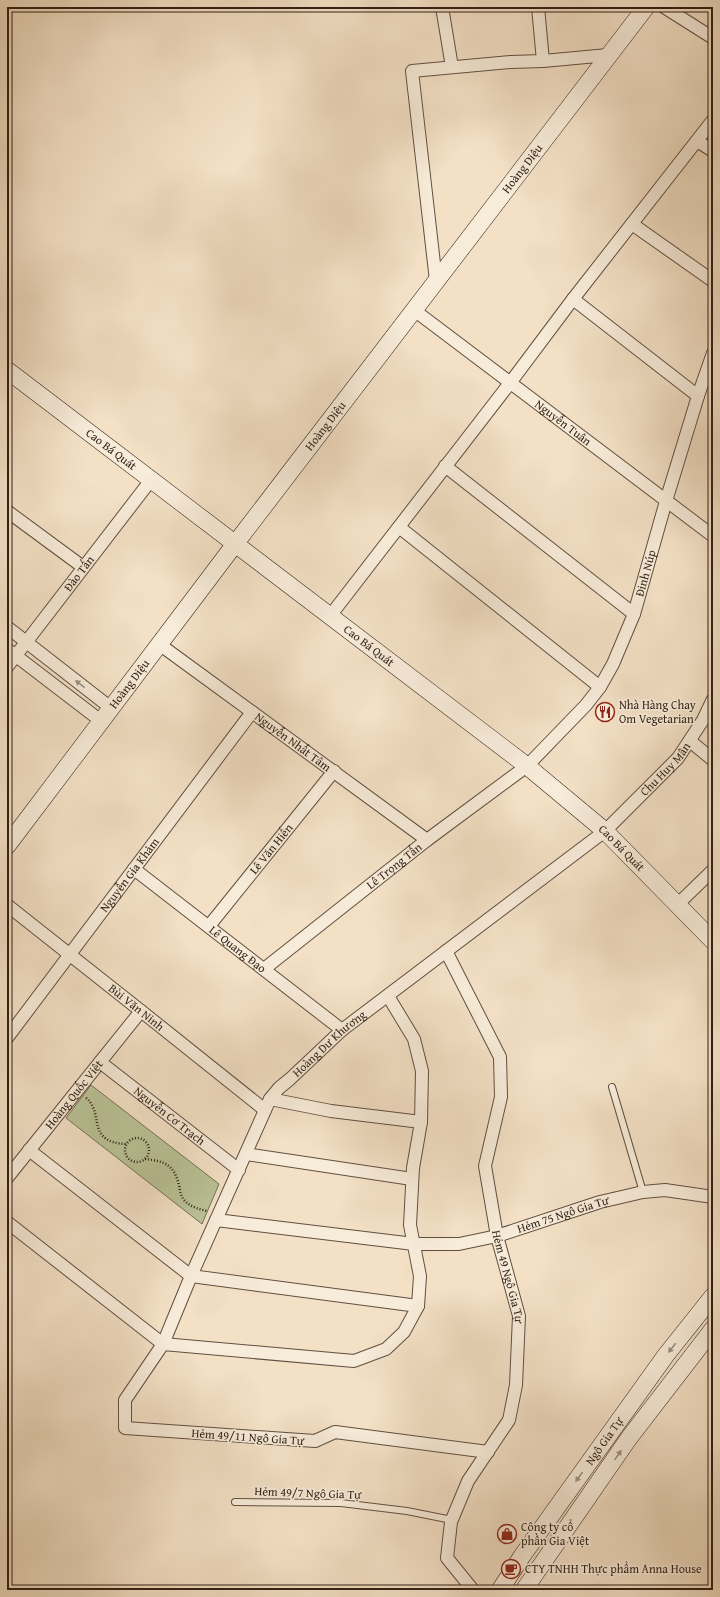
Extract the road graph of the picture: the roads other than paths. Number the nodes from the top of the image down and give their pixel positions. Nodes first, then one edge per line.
1 (442, 7) edge
2 (538, 7) edge
3 (646, 7) edge
4 (664, 7) edge
5 (713, 38) edge
6 (608, 55) junction
7 (543, 61) junction
8 (452, 67) junction
9 (713, 120) edge
10 (697, 141) junction
11 (713, 151) edge
12 (632, 224) junction
13 (436, 281) junction
14 (713, 281) edge
15 (572, 298) junction
16 (414, 310) junction
17 (713, 353) edge
18 (7, 370) edge
19 (510, 383) junction
20 (698, 396) junction
21 (445, 466) junction
22 (151, 480) junction
23 (666, 501) junction
24 (7, 511) edge
25 (399, 527) junction
26 (713, 536) edge
27 (235, 544) junction
28 (83, 568) junction
29 (634, 614) junction
30 (330, 616) junction
31 (7, 627) edge
32 (26, 642) junction
33 (159, 644) junction
34 (11, 652) edge
35 (7, 667) edge
36 (600, 687) junction
37 (713, 699) edge
38 (252, 712) junction
39 (106, 714) junction
40 (690, 741) junction
41 (713, 760) edge
42 (527, 766) junction
43 (334, 771) junction
44 (605, 831) junction
45 (427, 840) junction
46 (7, 846) edge
47 (134, 869) junction
48 (713, 870) edge
49 (678, 904) junction
50 (7, 906) edge
51 (209, 926) junction
52 (713, 941) edge
53 (446, 952) junction
54 (70, 955) junction
55 (264, 969) junction
56 (388, 996) junction
57 (141, 1010) junction
58 (342, 1030) junction
59 (7, 1038) edge
60 (100, 1062) junction
61 (612, 1087) dead end
62 (270, 1099) junction
63 (265, 1110) junction
64 (421, 1122) junction
65 (29, 1150) junction
66 (246, 1154) junction
67 (239, 1170) junction
68 (7, 1178) edge
69 (412, 1179) junction
70 (643, 1192) junction
71 (713, 1197) edge
72 (218, 1217) junction
73 (7, 1222) edge
74 (497, 1236) junction
75 (414, 1244) junction
76 (191, 1276) junction
77 (713, 1296) edge
78 (418, 1306) junction
79 (690, 1325) junction
80 (711, 1335) edge
81 (163, 1344) junction
82 (125, 1428) joint
83 (488, 1452) junction
84 (235, 1502) dead end
85 (452, 1520) junction
86 (473, 1590) edge
87 (500, 1590) edge
88 (524, 1590) edge

1 - 8 street
2 - 7 street
3 - 6 street, Hoàng Diệu
4 - 5 street
6 - 7 street
6 - 13 street, Hoàng Diệu
7 - 8 street
8 - 13 street
9 - 10 street
10 - 11 street
10 - 12 street
12 - 14 street
12 - 15 street
13 - 16 street, Hoàng Diệu
15 - 19 street
15 - 20 street
16 - 19 street, Nguyễn Tuân
16 - 27 street, Hoàng Diệu
17 - 20 street, Đinh Núp
18 - 22 street, Cao Bá Quát
19 - 21 street
19 - 23 street, Nguyễn Tuân
20 - 23 street, Đinh Núp
21 - 25 street
21 - 29 street
22 - 27 street, Cao Bá Quát
22 - 28 street, Đào Tấn
23 - 26 street, Nguyễn Tuân
23 - 29 street, Đinh Núp
24 - 28 street
25 - 30 street
25 - 36 street
27 - 30 street, Cao Bá Quát
27 - 33 street, Hoàng Diệu
28 - 32 street, Đào Tấn
29 - 36 street, Đinh Núp
30 - 42 street, Cao Bá Quát
31 - 32 street
32 - 34 street, Đào Tấn
39 -> 32 street
33 - 38 street, Nguyễn Nhất Tâm
33 - 39 street, Hoàng Diệu
34 - 35 street, Đào Tấn
34 - 39 street
36 - 42 street, Đinh Núp
37 - 40 street, Chu Huy Mân
38 - 43 street, Nguyễn Nhất Tâm
38 - 47 street, Nguyễn Gia Khảm
39 - 46 street, Hoàng Diệu
40 - 41 street
40 - 44 street, Chu Huy Mân
42 - 44 street, Cao Bá Quát
42 - 45 street, Lê Trọng Tấn
43 - 45 street, Nguyễn Nhất Tâm
43 - 51 street, Lê Văn Hiến
44 - 49 street, Cao Bá Quát
44 - 53 street, Hoàng Dư Khương
45 - 55 street, Lê Trọng Tấn
47 - 51 street, Lê Quang Đạo
47 - 54 street, Nguyễn Gia Khảm
48 - 49 street
49 - 52 street, Cao Bá Quát
50 - 54 street, Bùi Văn Ninh
51 - 55 street, Lê Quang Đạo
53 - 56 street, Hoàng Dư Khương
53 - 74 street, Hẻm 49 Ngô Gia Tự
54 - 57 street, Bùi Văn Ninh
54 - 59 street, Nguyễn Gia Khảm
55 - 58 street, Lê Quang Đạo
56 - 58 street, Hoàng Dư Khương
56 - 64 street
57 - 60 street, Hoàng Quốc Việt
57 - 63 street, Bùi Văn Ninh
58 - 62 street, Hoàng Dư Khương
60 - 65 street, Hoàng Quốc Việt
60 - 67 street, Nguyễn Cơ Trạch
61 - 70 lane
62 - 63 street, Hoàng Dư Khương
62 - 64 street
63 - 66 street, Hoàng Dư Khương
64 - 69 street
65 - 68 street, Hoàng Quốc Việt
65 - 76 street
66 - 67 street, Hoàng Dư Khương
66 - 69 street
67 - 72 street, Hoàng Dư Khương
69 - 75 street
70 - 71 street, Hẻm 75 Ngô Gia Tự
70 - 74 street, Hẻm 75 Ngô Gia Tự
72 - 75 street, Hẻm 75 Ngô Gia Tự
72 - 76 street, Hoàng Dư Khương
73 - 81 street
74 - 75 street, Hẻm 75 Ngô Gia Tự
74 - 83 street, Hẻm 49 Ngô Gia Tự
75 - 78 street
76 - 78 street
76 - 81 street, Hoàng Dư Khương
77 - 79 street, Ngô Gia Tự
78 - 81 street
79 - 80 street
79 -> 87 street, Ngô Gia Tự
88 -> 80 street, Ngô Gia Tự
81 - 82 street, Hoàng Dư Khương
82 - 83 street, Hẻm 49/11 Ngô Gia Tự
83 - 85 street, Hẻm 49 Ngô Gia Tự
84 - 85 lane, Hẻm 49/7 Ngô Gia Tự
85 - 86 street, Hẻm 49 Ngô Gia Tự

